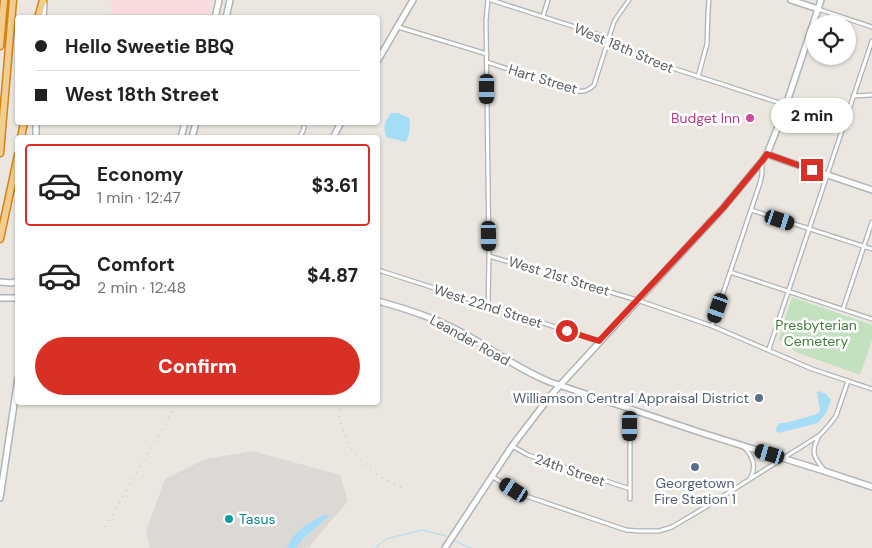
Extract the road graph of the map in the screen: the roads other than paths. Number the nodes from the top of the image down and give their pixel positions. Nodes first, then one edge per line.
1 (4, 0) edge
2 (14, 0) edge
3 (44, 0) edge
4 (413, 0) edge
5 (489, 0) edge
6 (548, 0) edge
7 (629, 0) edge
8 (709, 0) edge
9 (790, 0) edge
10 (821, 0) edge
11 (219, 2) edge
12 (229, 3) edge
13 (818, 9) junction
14 (39, 15) edge
15 (43, 15) edge
16 (216, 15) edge
17 (543, 16) junction
18 (397, 27) junction
19 (872, 27) edge
20 (608, 39) junction
21 (872, 41) edge
22 (0, 46) edge
23 (487, 54) junction
24 (380, 57) edge
25 (487, 62) junction
26 (698, 76) junction
27 (853, 96) junction
28 (872, 96) edge
29 (786, 105) junction
30 (304, 127) dead end
31 (301, 135) edge
32 (0, 152) edge
33 (767, 154) junction
34 (762, 161) junction
35 (15, 169) edge
36 (827, 175) junction
37 (872, 190) edge
38 (751, 210) junction
39 (872, 222) edge
40 (809, 229) junction
41 (0, 238) edge
42 (864, 247) junction
43 (872, 249) edge
44 (490, 256) junction
45 (380, 271) edge
46 (730, 272) junction
47 (0, 282) edge
48 (15, 282) edge
49 (788, 291) junction
50 (2, 298) edge
51 (15, 298) edge
52 (637, 300) junction
53 (380, 301) edge
54 (488, 306) junction
55 (843, 309) junction
56 (872, 320) edge
57 (712, 326) junction
58 (599, 341) junction
59 (768, 349) junction
60 (848, 381) junction
61 (559, 386) junction
62 (872, 389) edge
63 (15, 398) edge
64 (630, 426) dead end
65 (820, 435) junction
66 (512, 446) junction
67 (743, 446) junction
68 (783, 458) junction
69 (824, 471) junction
70 (493, 477) junction
71 (750, 479) junction
72 (872, 487) edge
73 (630, 489) junction
74 (0, 498) edge
75 (630, 499) dead end
76 (445, 548) edge

1 - 22 highway
2 - 32 highway
3 - 14 highway
3 - 15 main road
4 - 18 main road
5 - 17 street, West 18th Street
5 - 23 street
6 - 17 street
7 - 20 street, Hart Street
8 - 26 street
9 - 13 main road
10 - 13 main road
11 - 12 main road
11 - 16 main road
13 - 19 street
13 - 29 main road
17 - 20 street, West 18th Street
18 - 23 street
18 - 24 main road
20 - 25 street, Hart Street
20 - 26 street, West 18th Street
21 - 27 street
23 - 25 street
25 - 44 street
26 - 29 street, West 18th Street
27 - 28 street
27 - 36 street
29 - 33 main road
30 - 31 street
33 - 34 main road
33 - 36 main road
34 - 38 street
34 - 52 main road
35 - 41 highway
36 - 37 main road
36 - 40 street
38 - 40 street
38 - 46 street
39 - 42 street
40 - 42 street
40 - 49 street
42 - 43 street
42 - 55 street
44 - 52 street, West 21st Street
44 - 54 street
45 - 54 street, West 22nd Street
46 - 49 street
46 - 57 street
47 - 48 main road
49 - 55 street
49 - 59 street
50 - 51 main road
52 - 57 street, West 21st Street
52 - 58 main road
53 - 61 main road, Leander Road
54 - 58 street, West 22nd Street
55 - 56 street
57 - 59 street, West 21st Street
58 - 61 main road
59 - 60 street, West 21st Street
60 - 62 street, West 21st Street
60 - 65 street
61 - 66 main road
61 - 67 main road, Leander Road
63 - 74 main road
64 - 73 street
65 - 68 street
65 - 69 street
66 - 70 main road
66 - 73 street, 24th Street
67 - 68 main road, Leander Road
67 - 71 street
68 - 69 main road, Leander Road
68 - 71 street
69 - 72 main road, Leander Road
70 - 71 street
70 - 76 main road
73 - 75 street

